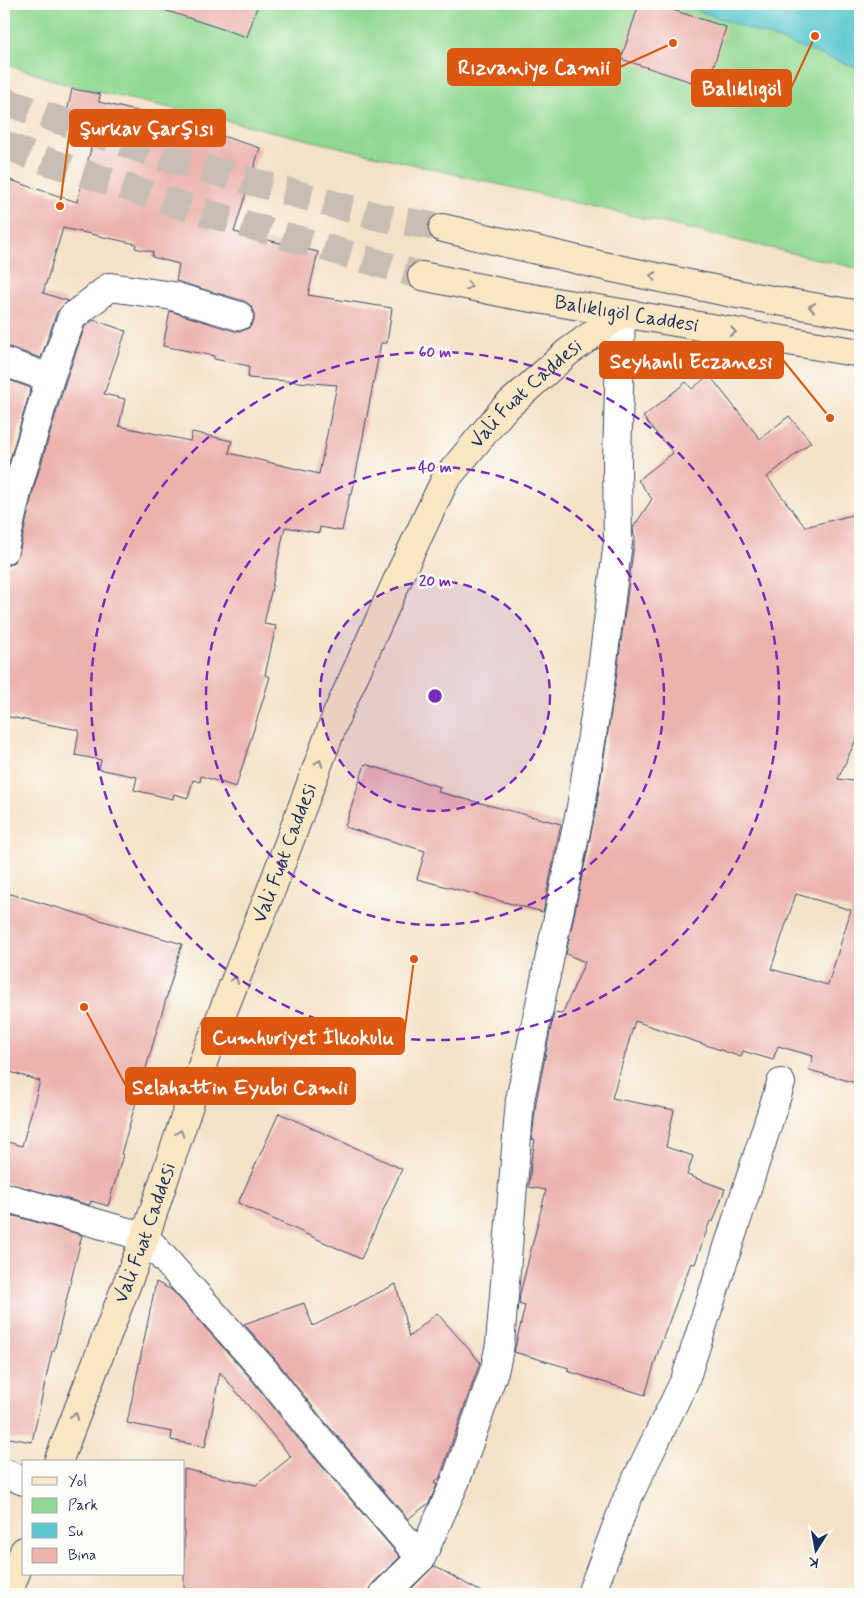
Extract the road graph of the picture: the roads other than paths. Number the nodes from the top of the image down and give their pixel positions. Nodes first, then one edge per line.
1 (443, 228) tunnel mouth
2 (422, 276) tunnel mouth
3 (621, 314) junction
4 (860, 315) edge
5 (239, 316) dead end
6 (860, 353) edge
7 (4, 362) edge
8 (50, 378) junction
9 (4, 550) edge
10 (781, 1083) dead end
11 (4, 1197) edge
12 (145, 1237) junction
13 (59, 1460) edge
14 (4, 1473) edge
15 (22, 1480) edge
16 (22, 1556) edge
17 (421, 1558) junction
18 (8, 1594) edge
19 (384, 1594) edge
20 (592, 1594) edge

4 -> 1 main road, Balıklıgöl Caddesi
2 -> 3 main road, Balıklıgöl Caddesi
3 -> 6 main road, Balıklıgöl Caddesi
12 -> 3 main road, Vali Fuat Caddesi
3 - 17 street
5 - 8 street
7 - 8 street
8 - 9 street
10 - 20 street
11 - 12 street
13 -> 12 main road, Vali Fuat Caddesi
12 - 17 street
14 - 15 street
16 - 18 main road
17 - 19 street

